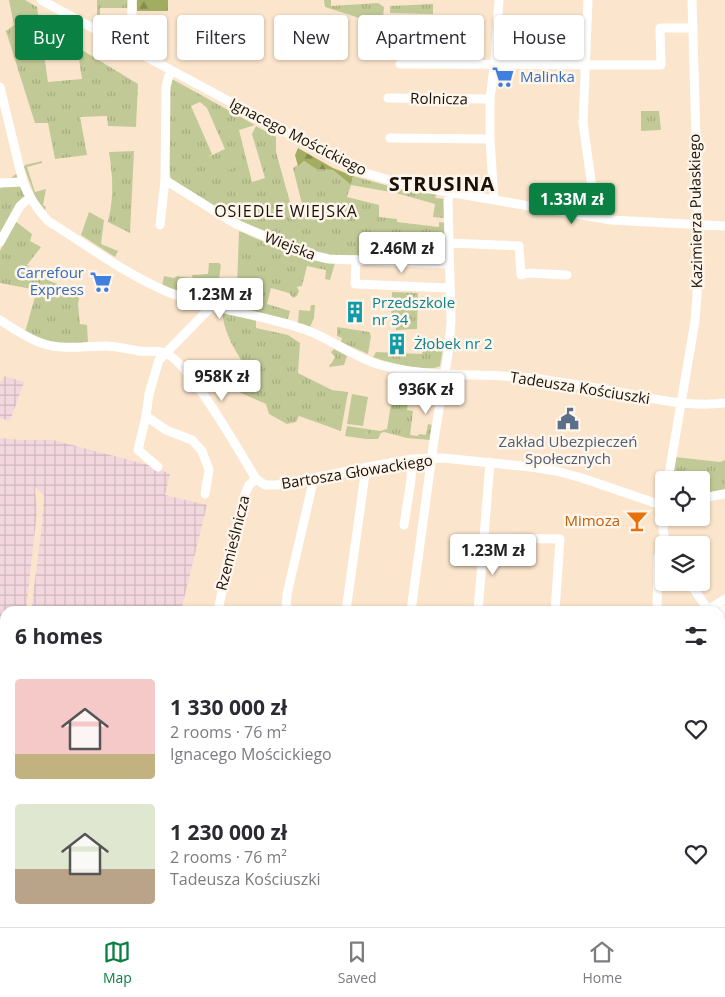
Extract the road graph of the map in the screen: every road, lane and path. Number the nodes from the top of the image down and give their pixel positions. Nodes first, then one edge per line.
1 (41, 0) edge
2 (132, 0) edge
3 (499, 0) edge
4 (588, 0) edge
5 (692, 0) edge
6 (132, 15) edge
7 (93, 28) edge
8 (692, 28) junction
9 (152, 60) edge
10 (400, 64) dead end
11 (495, 64) junction
12 (586, 64) junction
13 (170, 70) junction
14 (0, 87) edge
15 (388, 98) dead end
16 (490, 99) junction
17 (390, 138) dead end
18 (490, 138) junction
19 (165, 180) junction
20 (23, 182) junction
21 (0, 183) edge
22 (450, 193) junction
23 (29, 198) junction
24 (494, 200) junction
25 (596, 216) junction
26 (698, 224) junction
27 (160, 225) dead end
28 (725, 226) edge
29 (0, 242) edge
30 (449, 243) junction
31 (356, 260) junction
32 (449, 264) junction
33 (567, 274) dead end
34 (450, 288) junction
35 (212, 306) junction
36 (0, 320) edge
37 (166, 353) junction
38 (444, 375) junction
39 (725, 403) edge
40 (680, 404) junction
41 (146, 416) junction
42 (432, 458) junction
43 (412, 459) junction
44 (490, 462) junction
45 (158, 467) dead end
46 (366, 467) junction
47 (669, 471) edge
48 (314, 478) junction
49 (256, 479) junction
50 (205, 494) dead end
51 (725, 494) edge
52 (710, 496) edge
53 (655, 502) edge
54 (404, 525) dead end
55 (484, 538) junction
56 (657, 591) edge
57 (695, 591) edge
58 (219, 606) edge
59 (286, 606) edge
60 (347, 606) edge
61 (412, 606) edge
62 (478, 606) edge
63 (555, 606) edge
64 (657, 606) edge
65 (705, 606) edge

1 - 7 street, Ignacego Mościckiego
2 - 6 street
3 - 11 street
4 - 12 street
5 - 8 street, Kazimierza Pułaskiego
8 - 12 street
8 - 26 street, Kazimierza Pułaskiego
9 - 13 street, Ignacego Mościckiego
10 - 11 street
11 - 12 street
11 - 16 street
12 - 25 street
13 - 19 street
13 - 22 street, Ignacego Mościckiego
14 - 20 street, Tadeusza Kościuszki
15 - 16 street, Rolnicza
16 - 18 street
17 - 18 street
18 - 24 street
19 - 27 street
19 - 31 street, Wiejska
20 - 21 street
20 - 23 street, Tadeusza Kościuszki
22 - 24 street, Ignacego Mościckiego
22 - 30 street
23 - 29 street
23 - 35 street, Tadeusza Kościuszki
24 - 25 street, Ignacego Mościckiego
25 - 26 street, Ignacego Mościckiego
26 - 28 street, Ignacego Mościckiego
26 - 40 street, Kazimierza Pułaskiego
30 - 32 street
30 - 33 street
31 - 32 street, Wiejska
31 - 34 street
32 - 34 street
34 - 38 street
35 - 37 street
35 - 38 street, Tadeusza Kościuszki
36 - 37 street
37 - 41 street
37 - 49 street
38 - 40 street, Tadeusza Kościuszki
38 - 42 street
39 - 40 street, Tadeusza Kościuszki
40 - 47 street, Kazimierza Pułaskiego
41 - 45 street
41 - 50 street
42 - 43 street, Bartosza Głowackiego
42 - 44 street, Bartosza Głowackiego
42 - 61 street
43 - 46 street, Bartosza Głowackiego
43 - 54 street
44 - 53 street, Bartosza Głowackiego
44 - 55 street
46 - 48 street, Bartosza Głowackiego
46 - 60 street
48 - 49 street, Bartosza Głowackiego
48 - 59 street
49 - 58 street, Rzemieślnicza
51 - 52 street
55 - 62 street
55 - 63 street
56 - 64 street
57 - 65 street

